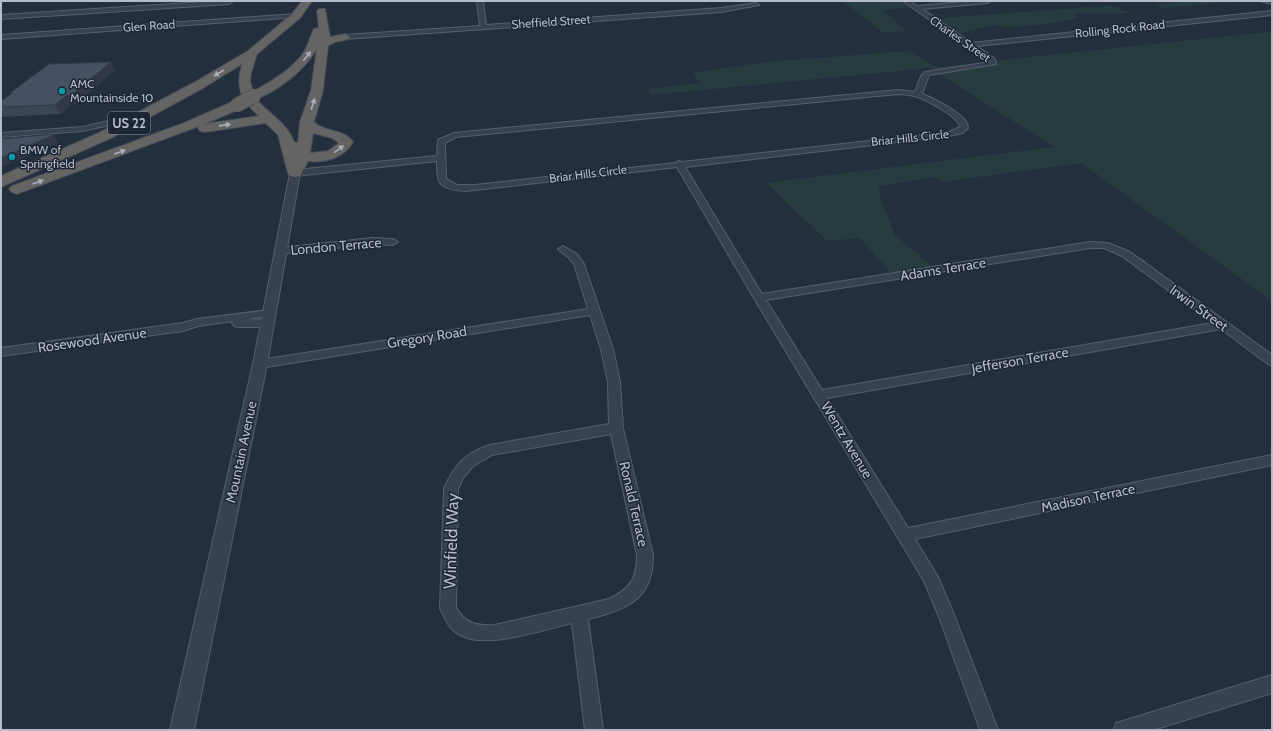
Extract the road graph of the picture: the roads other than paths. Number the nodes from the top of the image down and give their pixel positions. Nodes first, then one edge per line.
1 (229, 1) edge
2 (307, 1) edge
3 (480, 1) edge
4 (906, 1) edge
5 (988, 1) edge
6 (1263, 1) edge
7 (1272, 2) edge
8 (756, 5) dead end
9 (322, 6) edge
10 (915, 8) junction
11 (1272, 13) edge
12 (219, 16) junction
13 (296, 16) junction
14 (1, 17) edge
15 (483, 27) junction
16 (1, 37) edge
17 (345, 37) joint
18 (325, 39) junction
19 (969, 45) junction
20 (252, 53) junction
21 (918, 94) junction
22 (143, 115) junction
23 (269, 119) junction
24 (307, 122) junction
25 (82, 129) junction
26 (284, 133) junction
27 (1, 135) edge
28 (106, 135) junction
29 (146, 142) junction
30 (303, 156) junction
31 (442, 158) junction
32 (679, 163) junction
33 (295, 173) junction
34 (1, 182) edge
35 (1, 195) edge
36 (393, 242) dead end
37 (563, 249) dead end
38 (280, 251) junction
39 (1126, 254) joint
40 (759, 298) junction
41 (594, 311) junction
42 (268, 318) junction
43 (1222, 324) junction
44 (1, 352) edge
45 (1272, 361) edge
46 (260, 364) junction
47 (819, 395) junction
48 (616, 428) junction
49 (1272, 460) edge
50 (905, 535) junction
51 (579, 613) junction
52 (1272, 684) edge
53 (182, 730) edge
54 (594, 730) edge
55 (989, 730) edge
56 (1122, 730) edge

1 - 12 street
1 - 14 street
2 - 13 highway, US 22
3 - 15 street
4 - 10 street, Charles Street
5 - 10 street
6 - 7 street
8 - 15 street, Sheffield Street
9 - 18 highway
29 -> 9 highway, US 22, bridge
10 - 19 street, Charles Street
11 - 19 street, Rolling Rock Road
12 - 13 street, Glen Road
12 - 16 street, Glen Road
13 - 20 highway, US 22
15 - 17 street, Sheffield Street
17 - 18 highway
24 -> 18 highway
19 - 21 street, Charles Street
20 -> 22 highway, US 22
20 - 23 highway
21 - 31 street, Briar Hills Circle
21 - 32 street, Briar Hills Circle
22 - 25 street
22 - 28 highway, US 22
23 - 26 highway
29 -> 23 highway
24 - 30 highway
30 -> 24 highway
25 - 27 street
25 - 28 street
26 - 30 highway
26 - 33 highway
28 - 34 highway, US 22
35 -> 29 highway, US 22
30 - 33 highway
31 - 32 street, Briar Hills Circle
31 - 33 street
32 - 40 street, Wentz Avenue
33 - 38 street, Mountain Avenue
36 - 38 street, London Terrace
37 - 41 street, Ronald Terrace
38 - 42 street, Mountain Avenue
39 - 40 street, Adams Terrace
39 - 43 street, Irwin Street
40 - 47 street, Wentz Avenue
41 - 46 street, Gregory Road
41 - 48 street, Ronald Terrace
42 - 44 street, Rosewood Avenue
42 - 46 street, Mountain Avenue
43 - 45 street, Irwin Street
43 - 47 street, Jefferson Terrace
46 - 53 street, Mountain Avenue
47 - 50 street, Wentz Avenue
48 - 51 street, Ronald Terrace
48 - 51 street, Winfield Way
49 - 50 street, Madison Terrace
50 - 55 street, Wentz Avenue
51 - 54 street
52 - 56 street

